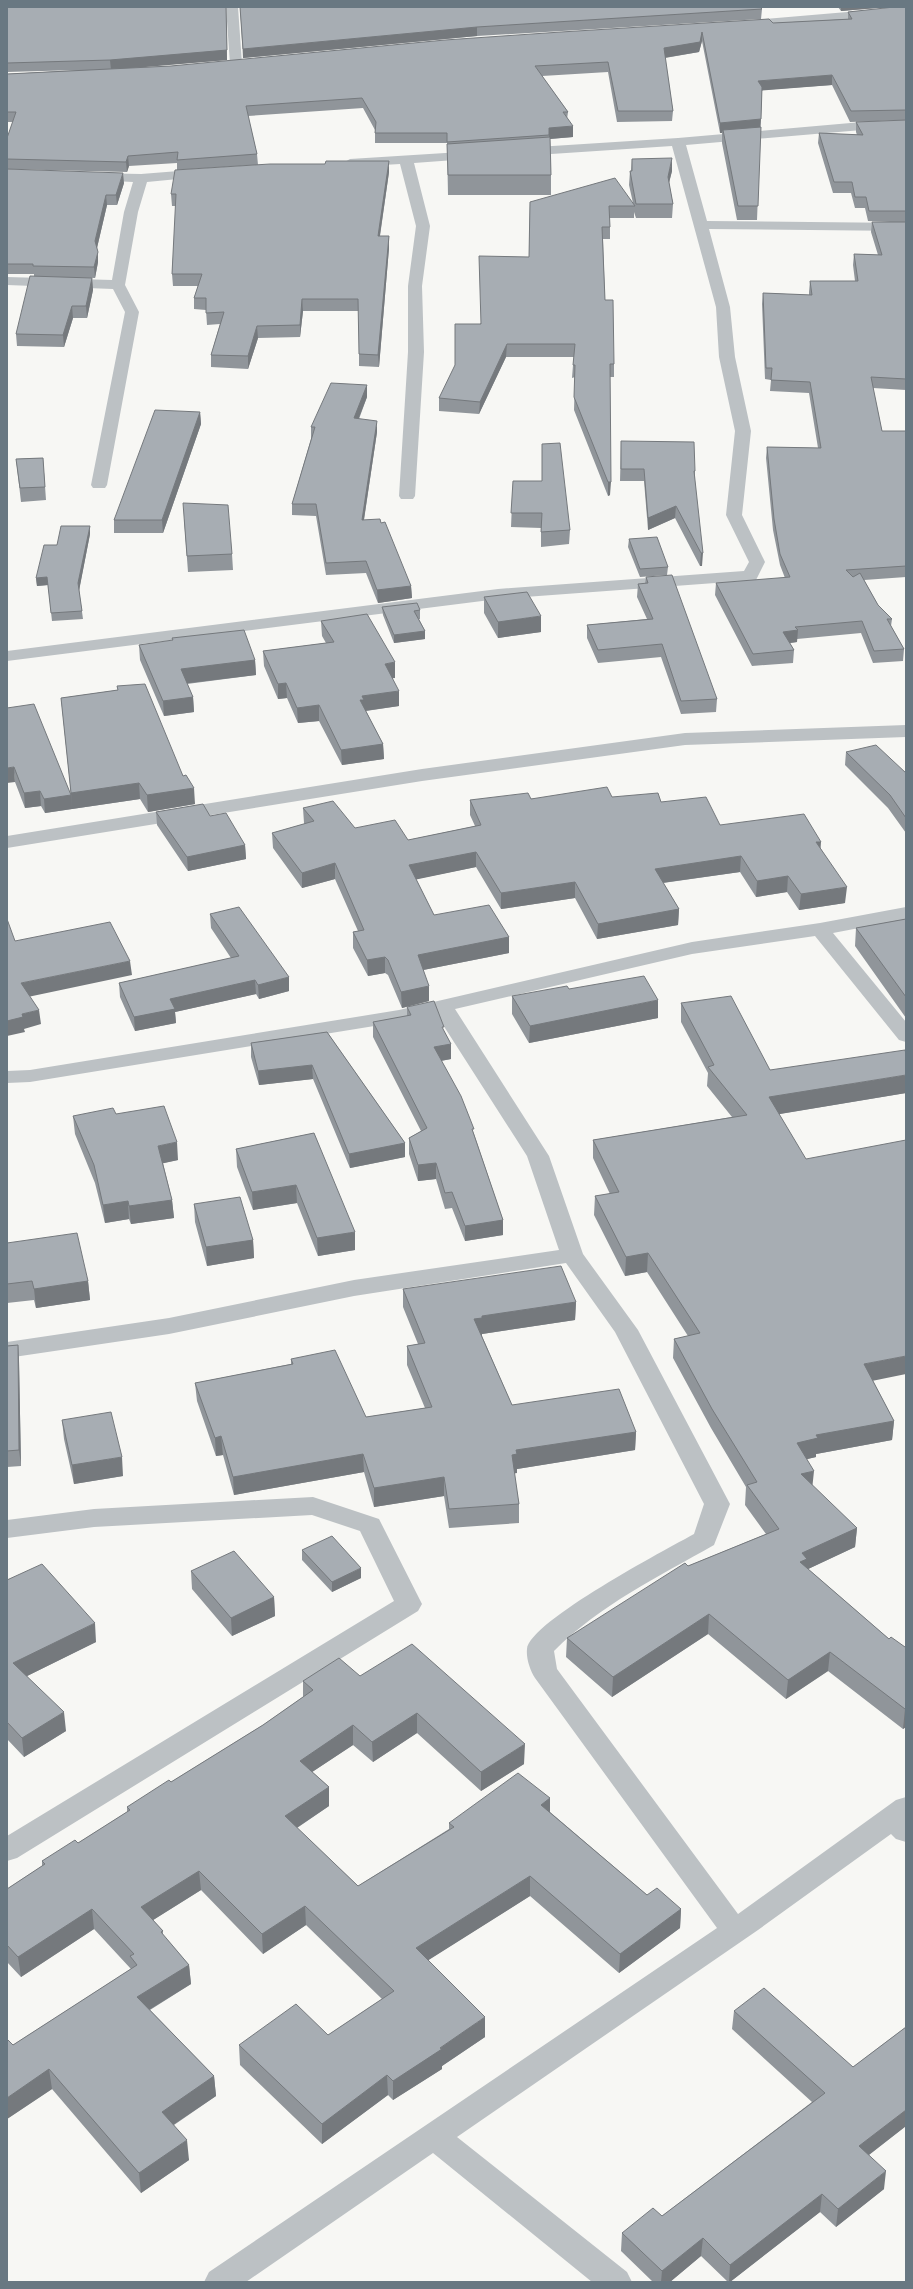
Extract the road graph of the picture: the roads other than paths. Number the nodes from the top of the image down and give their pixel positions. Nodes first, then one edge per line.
1 (232, 7) edge
2 (906, 10) edge
3 (732, 26) edge
4 (252, 63) edge
5 (236, 64) junction
6 (221, 66) edge
7 (906, 125) edge
8 (678, 142) junction
9 (507, 153) edge
10 (491, 154) edge
11 (406, 159) junction
12 (334, 164) edge
13 (218, 172) edge
14 (78, 176) edge
15 (141, 178) junction
16 (701, 224) junction
17 (906, 227) edge
18 (7, 281) edge
19 (118, 285) junction
20 (99, 485) dead end
21 (407, 496) dead end
22 (7, 656) edge
23 (906, 731) edge
24 (7, 842) edge
25 (906, 913) edge
26 (820, 929) junction
27 (442, 1006) junction
28 (906, 1036) edge
29 (7, 1077) edge
30 (572, 1255) junction
31 (7, 1350) edge
32 (7, 1529) edge
33 (901, 1819) edge
34 (7, 1850) edge
35 (735, 1931) junction
36 (434, 2136) junction
37 (220, 2282) edge
38 (616, 2282) edge

1 - 5 street
2 - 3 street
4 - 5 street
5 - 6 street
7 - 8 street
8 - 9 street
8 - 16 street
10 - 11 street
11 - 12 street
11 - 21 street
13 - 15 street
14 - 15 street
15 - 19 street
16 - 17 street
16 - 22 street
18 - 19 street
19 - 20 street
23 - 24 street
25 - 26 street
26 - 27 street
26 - 28 street
27 - 29 street
27 - 30 street
30 - 31 street
30 - 35 street
32 - 34 street
33 - 35 street
35 - 36 street
36 - 37 street
36 - 38 street

